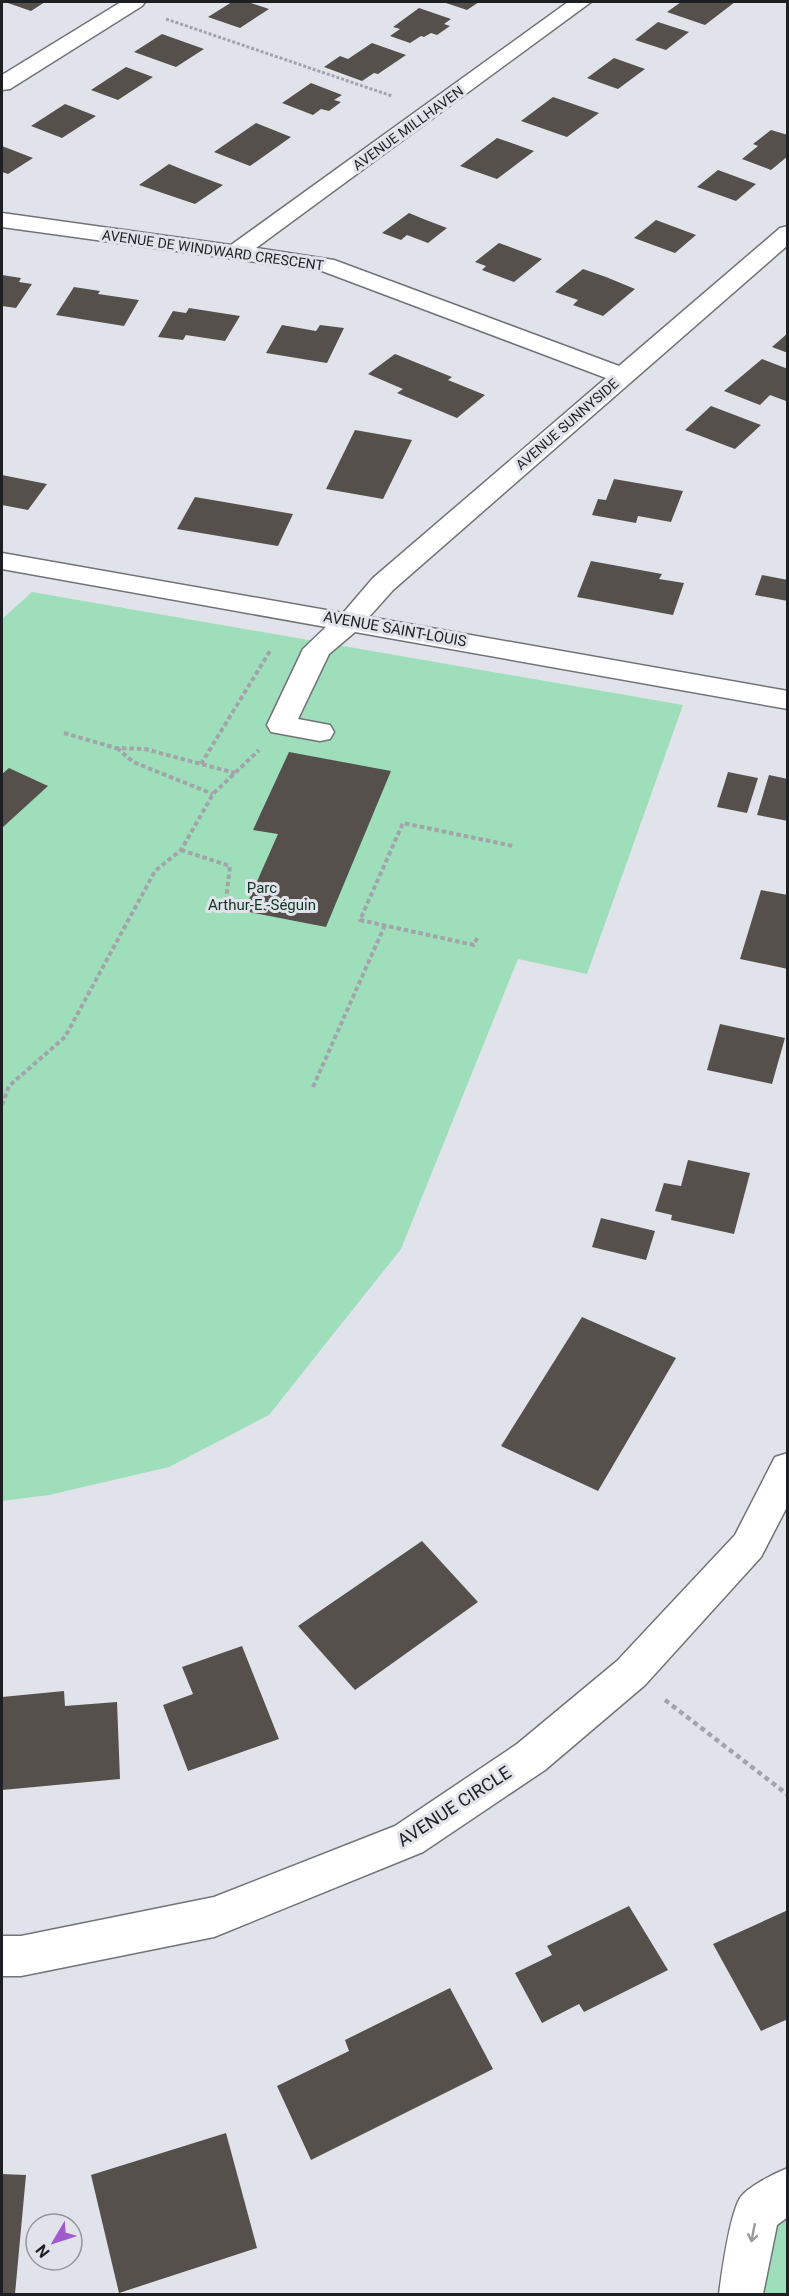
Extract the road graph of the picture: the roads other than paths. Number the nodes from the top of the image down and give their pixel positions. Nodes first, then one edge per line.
1 (581, 2) edge
2 (132, 4) edge
3 (2, 84) edge
4 (2, 220) edge
5 (788, 232) edge
6 (235, 253) junction
7 (622, 376) junction
8 (2, 561) edge
9 (351, 621) junction
10 (788, 700) edge
11 (320, 732) dead end
12 (788, 1468) edge
13 (2, 1956) edge
14 (788, 2190) edge
15 (741, 2295) edge

1 - 6 street, AVENUE MILLHAVEN
2 - 3 street
4 - 6 street, AVENUE DE WINDWARD CRESCENT
5 - 7 street, AVENUE SUNNYSIDE
6 - 7 street, AVENUE DE WINDWARD CRESCENT
7 - 9 street, AVENUE SUNNYSIDE
8 - 9 street, AVENUE SAINT-LOUIS
9 - 10 street, AVENUE SAINT-LOUIS
9 - 11 street, AVENUE SUNNYSIDE
12 - 13 street, AVENUE CIRCLE
14 -> 15 street

